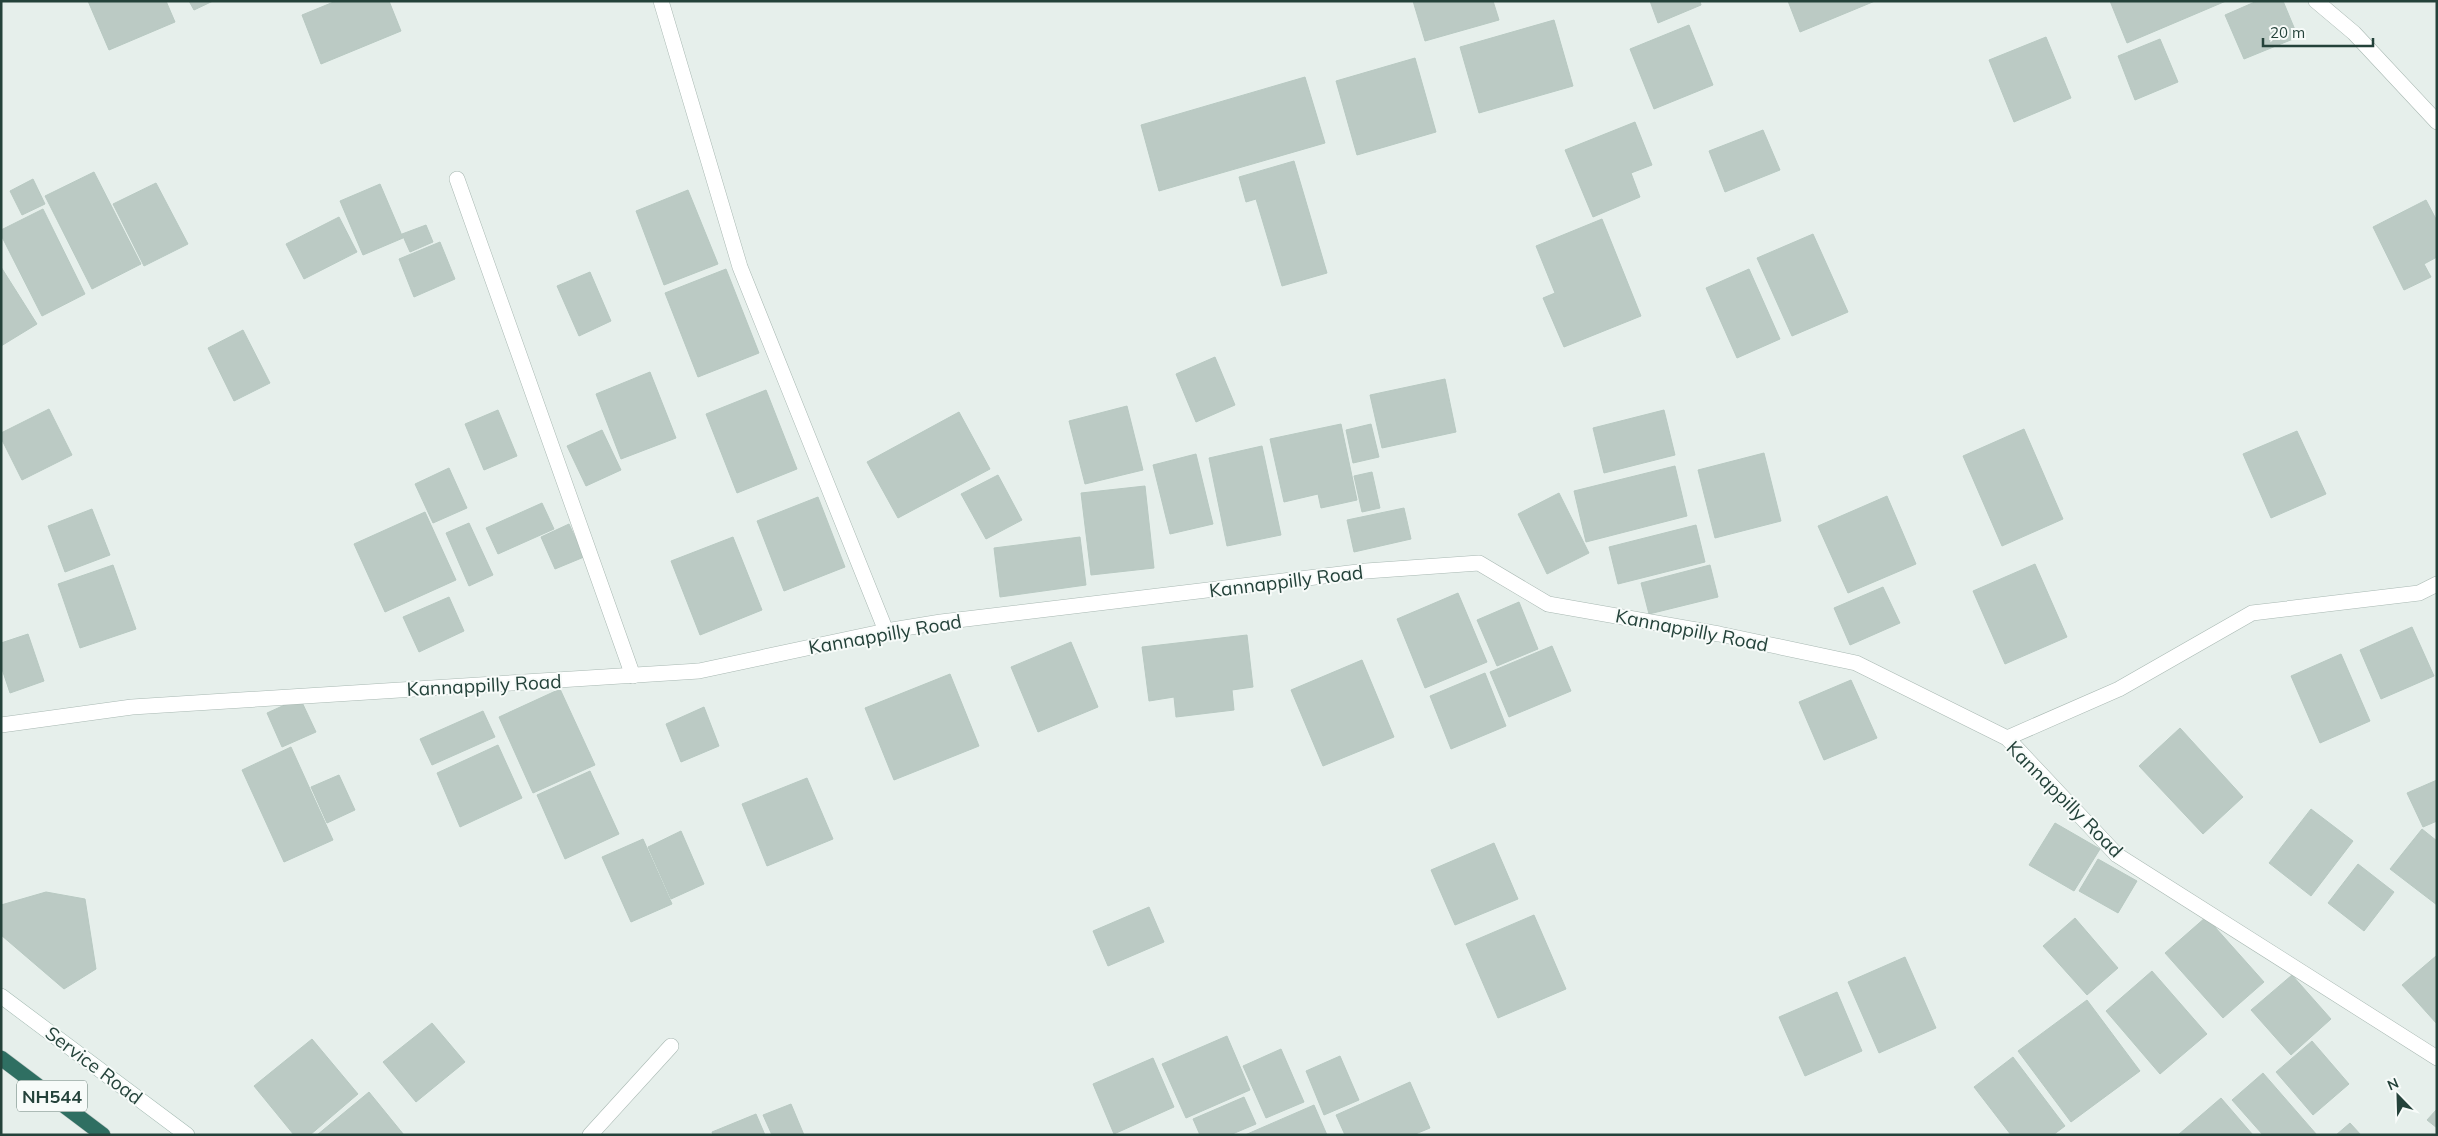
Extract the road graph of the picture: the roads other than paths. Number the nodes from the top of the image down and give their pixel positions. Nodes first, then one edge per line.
1 (661, 1) edge
2 (2316, 1) edge
3 (2437, 122) edge
4 (457, 179) dead end
5 (2437, 584) edge
6 (886, 631) junction
7 (633, 676) junction
8 (1, 725) edge
9 (2007, 738) junction
10 (1, 996) edge
11 (670, 1046) dead end
12 (1, 1058) edge
13 (2437, 1058) edge
14 (103, 1135) edge
15 (187, 1135) edge
16 (590, 1135) edge

1 - 6 street
2 - 3 street
4 - 7 street
5 - 9 street
6 - 7 street, Kannappilly Road
6 - 9 street, Kannappilly Road
7 - 8 street, Kannappilly Road
9 - 13 street, Kannappilly Road
10 - 15 street, Service Road
11 - 16 street
12 - 14 highway, NH544

